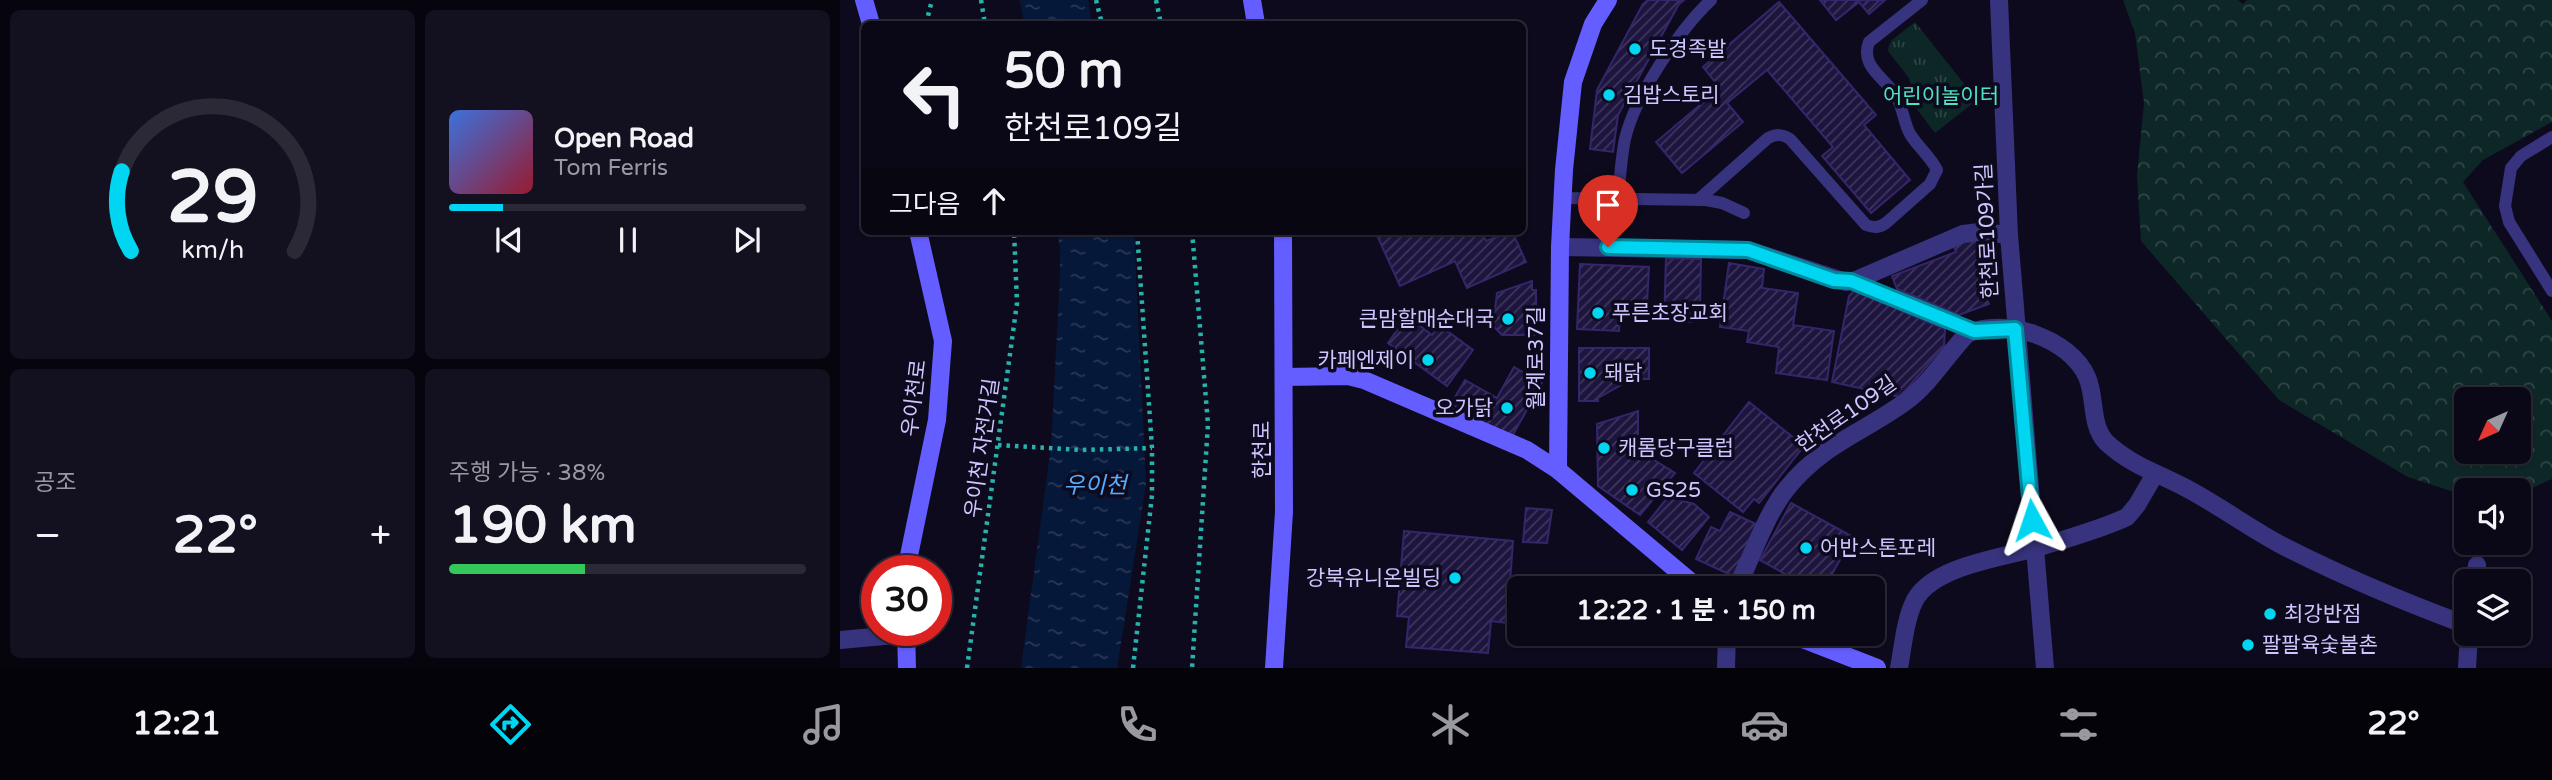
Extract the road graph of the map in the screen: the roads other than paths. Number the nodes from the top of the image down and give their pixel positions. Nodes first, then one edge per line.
1 (864, 0) edge
2 (1252, 0) edge
3 (1608, 0) edge
4 (1711, 0) edge
5 (1922, 0) edge
6 (1999, 0) edge
7 (870, 21) edge
8 (1256, 21) edge
9 (2552, 137) edge
10 (1562, 198) junction
11 (1618, 199) junction
12 (1698, 200) junction
13 (1744, 213) dead end
14 (919, 235) edge
15 (1283, 235) edge
16 (2009, 235) junction
17 (1560, 247) junction
18 (1851, 281) junction
19 (2552, 291) edge
20 (2015, 329) junction
21 (1974, 331) junction
22 (1285, 377) junction
23 (1558, 470) junction
24 (2155, 474) junction
25 (2034, 548) junction
26 (909, 555) edge
27 (1684, 576) edge
28 (1743, 576) edge
29 (2454, 620) edge
30 (861, 637) edge
31 (840, 640) edge
32 (906, 646) edge
33 (1727, 646) edge
34 (1821, 646) edge
35 (2468, 646) edge
36 (906, 668) edge
37 (1273, 668) edge
38 (1726, 668) edge
39 (1877, 668) edge
40 (1899, 668) edge
41 (2045, 668) edge
42 (2467, 668) edge

1 - 7 street
2 - 8 street
3 - 10 street, 월계로37길
4 - 11 lane
5 - 12 lane
6 - 16 street, 한천로109가길
9 - 19 lane
10 - 11 lane
10 - 17 street, 월계로37길
11 - 12 lane
12 - 13 lane
14 - 26 street, 우이천로
15 - 22 street, 한천로
16 - 18 street
16 - 20 street, 한천로109가길
17 - 18 street
17 - 23 street, 월계로37길
18 - 21 lane
20 - 21 street
20 - 24 street
20 - 25 street, 한천로109가길
21 - 28 street, 한천로109길
22 - 23 street
22 - 37 street, 한천로
23 - 27 street
24 - 25 street
24 - 29 street
25 - 40 street
25 - 41 street, 한천로109가길
30 - 31 street
32 - 36 street
33 - 38 street
34 - 39 street
35 - 42 street

